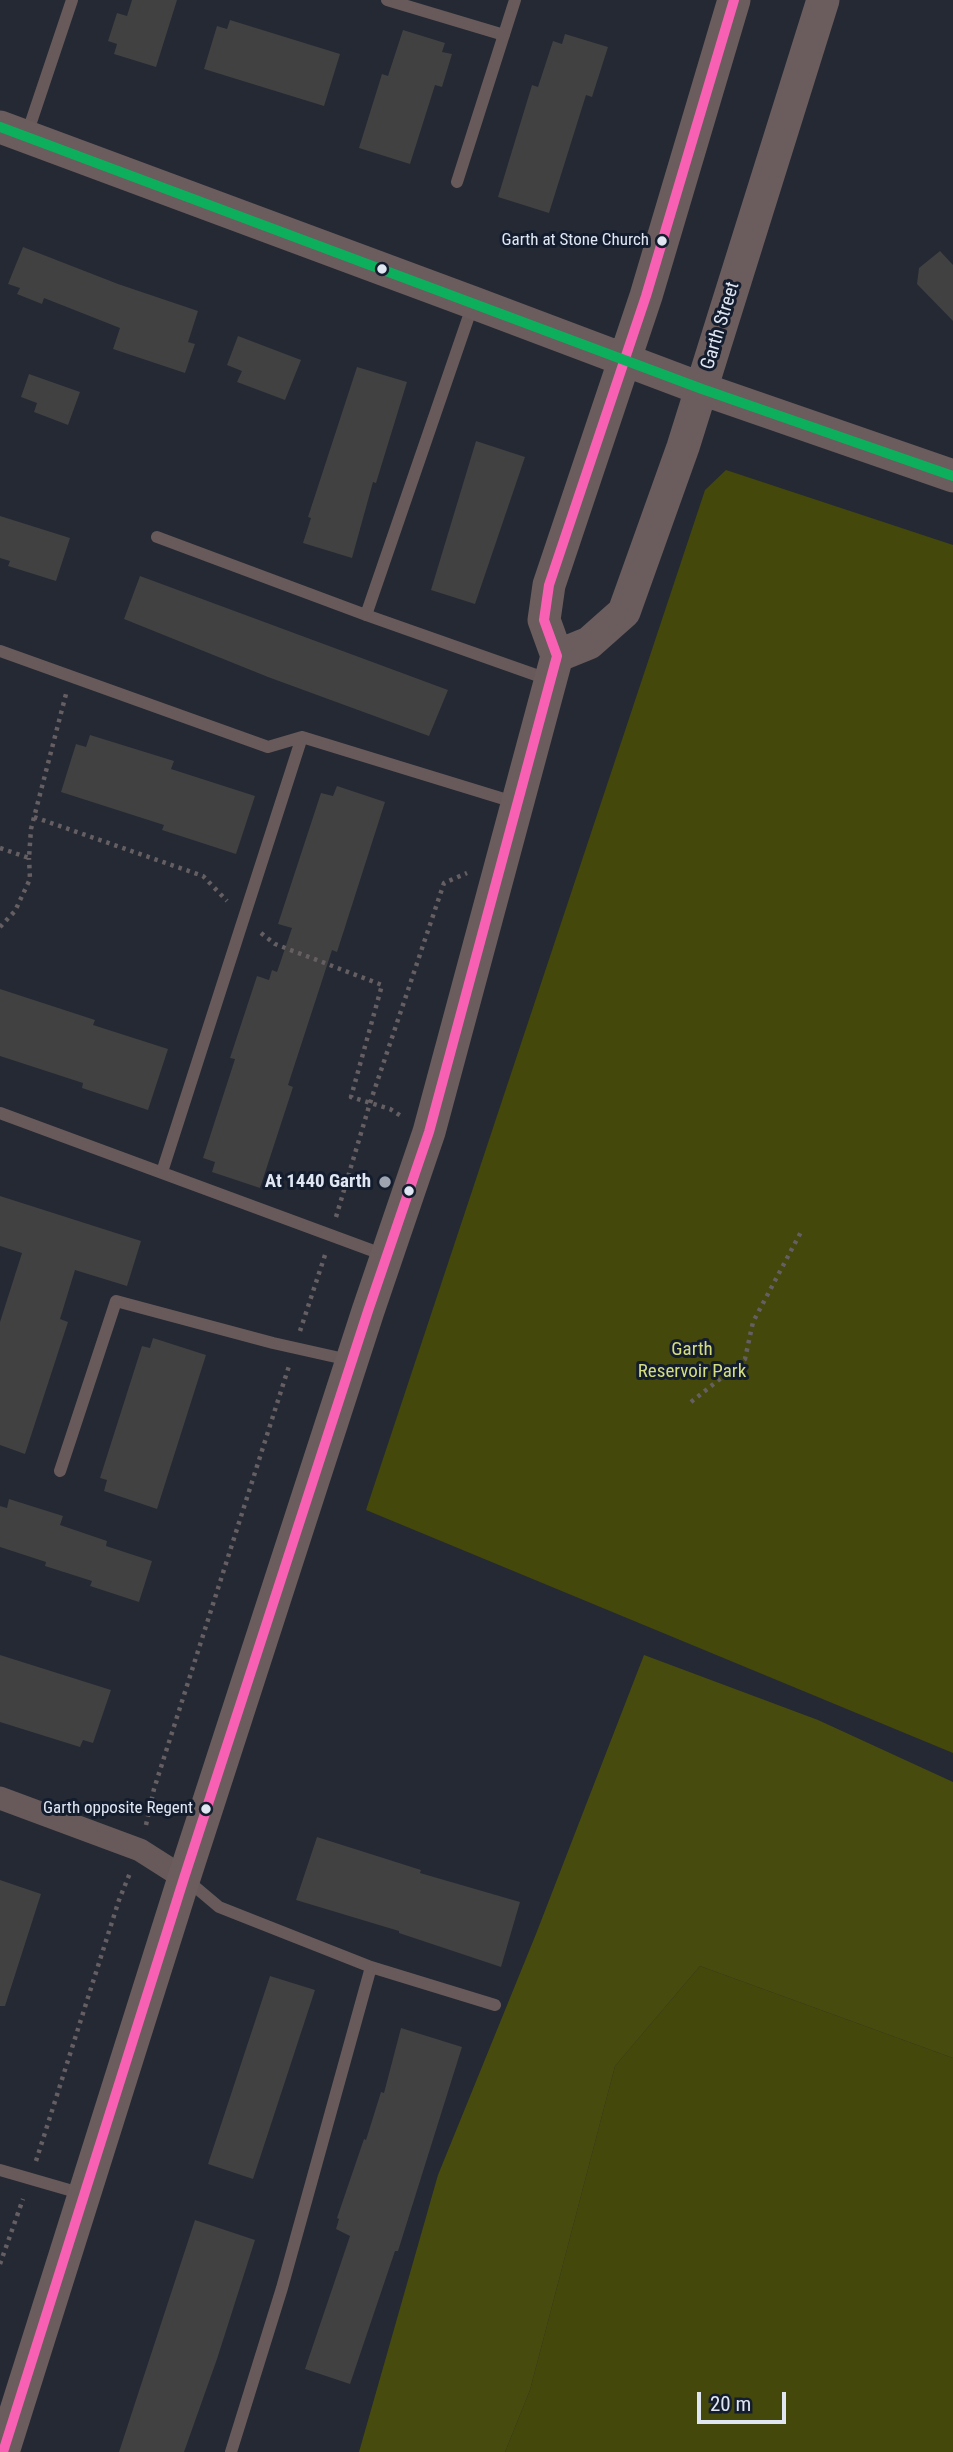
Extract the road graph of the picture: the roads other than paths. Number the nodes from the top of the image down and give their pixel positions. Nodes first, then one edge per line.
1 (72, 0) edge
2 (387, 0) edge
3 (515, 0) edge
4 (734, 0) edge
5 (798, 0) edge
6 (823, 0) edge
7 (503, 35) junction
8 (13, 132) edge
9 (770, 168) junction
10 (457, 182) dead end
11 (474, 303) junction
12 (624, 359) junction
13 (702, 390) junction
14 (953, 476) edge
15 (157, 537) dead end
16 (366, 615) junction
17 (0, 651) edge
18 (554, 668) junction
19 (302, 737) junction
20 (517, 803) junction
21 (0, 1113) edge
22 (162, 1172) junction
23 (388, 1257) junction
24 (352, 1361) junction
25 (60, 1471) dead end
26 (0, 1798) edge
27 (184, 1878) junction
28 (371, 1967) junction
29 (495, 2005) dead end
30 (0, 2170) edge
31 (84, 2194) junction
32 (3, 2452) edge
33 (231, 2452) edge

1 - 8 lane
2 - 7 lane
3 - 7 lane
4 - 12 main road
5 - 9 main road
6 - 9 main road, Garth Street
7 - 10 lane
8 - 11 main road
9 - 13 main road, Garth Street
11 - 12 main road
11 - 16 lane
12 - 13 main road
12 - 18 main road
13 - 14 main road
13 - 18 main road, Garth Street
15 - 16 lane
16 - 18 lane
17 - 19 lane
18 - 20 main road
19 - 20 lane
19 - 22 lane
20 - 23 main road
21 - 22 lane
22 - 23 lane
23 - 24 main road
24 - 25 lane
24 - 27 main road
26 - 27 street
27 - 28 lane
27 - 31 main road
28 - 29 lane
28 - 33 lane
30 - 31 lane
31 - 32 main road

